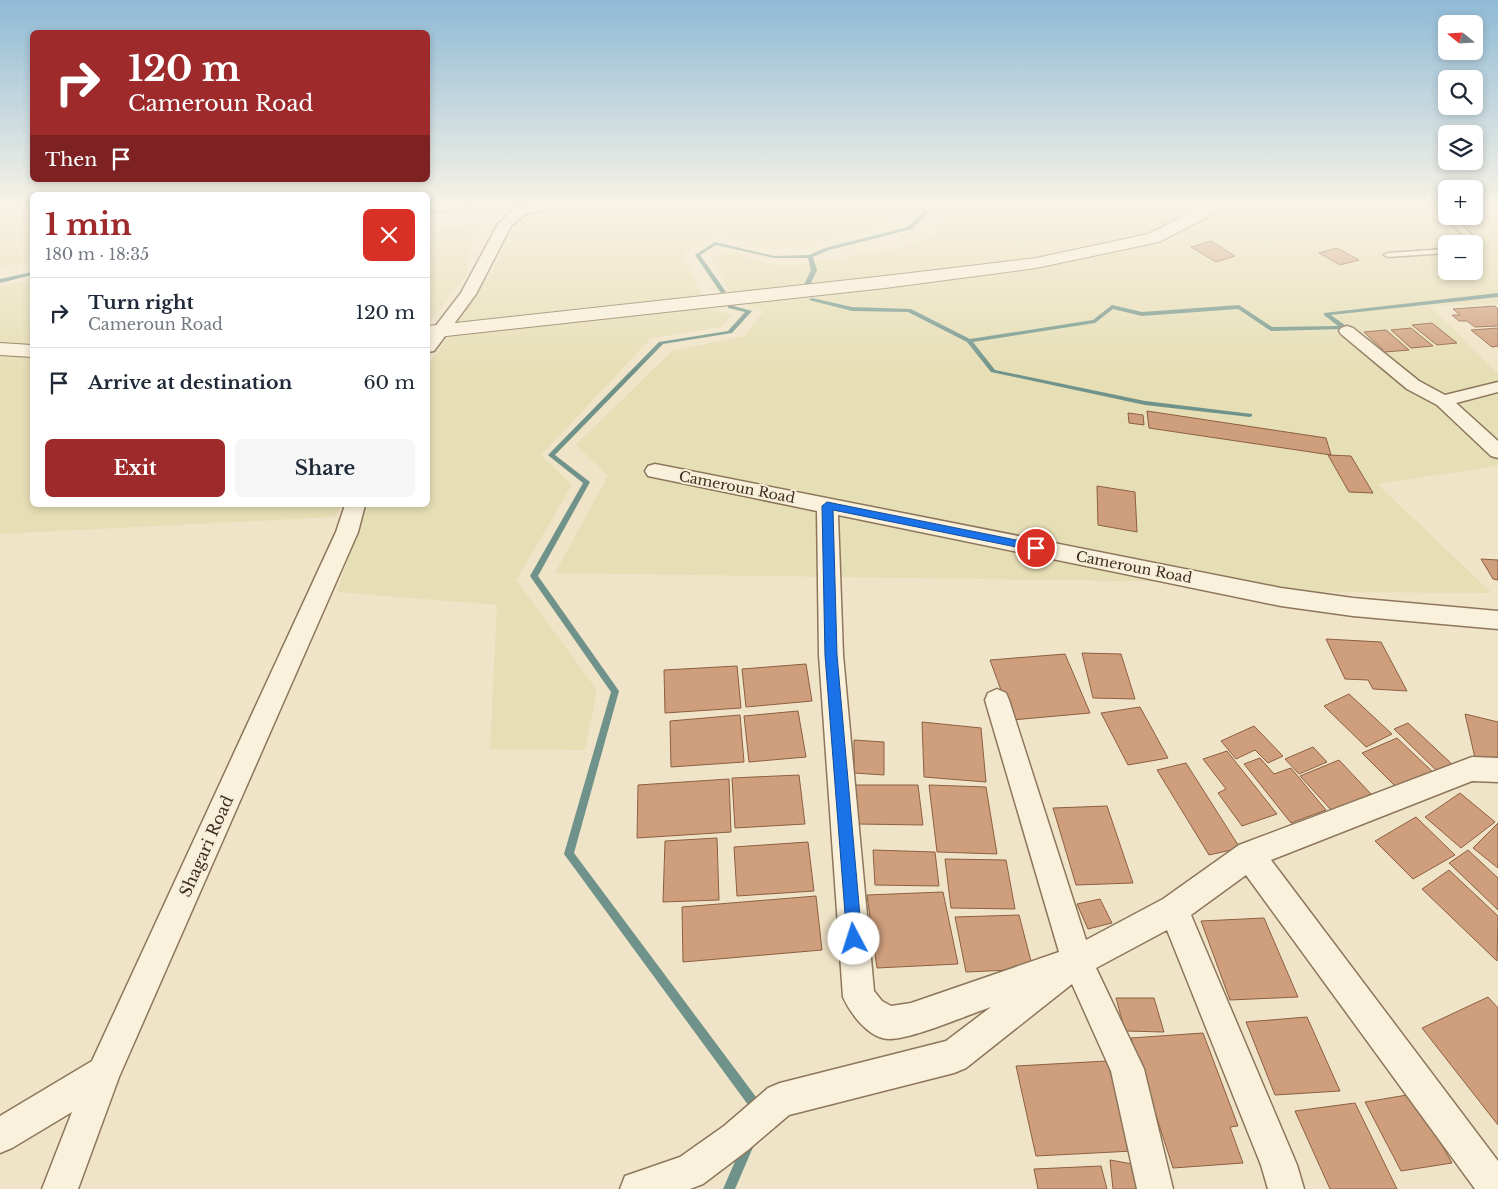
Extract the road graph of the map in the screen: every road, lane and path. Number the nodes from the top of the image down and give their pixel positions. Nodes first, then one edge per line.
1 (485, 261) edge
2 (1043, 261) edge
3 (1347, 331) dead end
4 (433, 332) edge
5 (0, 349) edge
6 (30, 351) edge
7 (1498, 387) edge
8 (1443, 401) junction
9 (1498, 452) edge
10 (656, 471) dead end
11 (827, 506) junction
12 (354, 507) edge
13 (1498, 620) edge
14 (997, 700) dead end
15 (1498, 770) edge
16 (1249, 855) junction
17 (1174, 910) junction
18 (1077, 961) junction
19 (104, 1072) junction
20 (0, 1136) edge
21 (60, 1189) edge
22 (638, 1189) edge
23 (1155, 1189) edge
24 (1286, 1189) edge
25 (1497, 1189) edge

1 - 4 street
2 - 4 street
3 - 8 street
5 - 6 street
7 - 8 street
8 - 9 street
10 - 11 street, Cameroun Road
11 - 13 street, Cameroun Road
11 - 18 street
12 - 19 street, Shagari Road
14 - 18 street
15 - 16 street
16 - 17 street
16 - 25 street
17 - 18 street
17 - 24 street
18 - 22 street
18 - 23 street
19 - 20 street
19 - 21 street, Shagari Road

